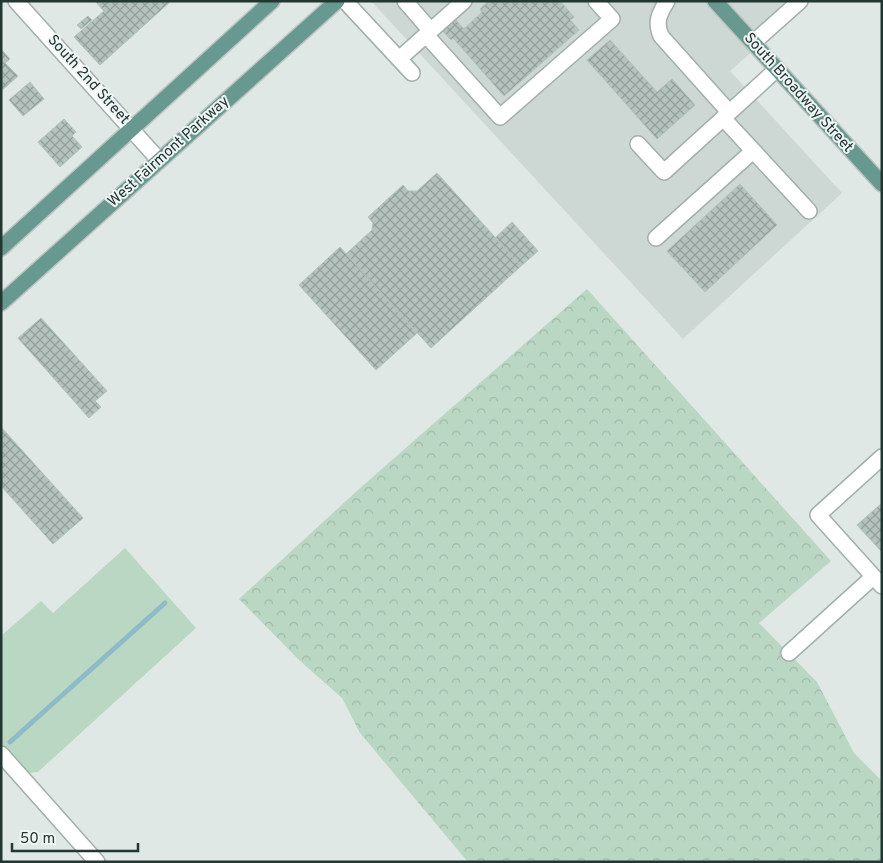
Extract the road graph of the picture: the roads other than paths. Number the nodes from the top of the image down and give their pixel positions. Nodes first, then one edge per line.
1 (16, 1) edge
2 (272, 1) edge
3 (337, 1) edge
4 (345, 1) edge
5 (405, 1) edge
6 (464, 1) edge
7 (667, 1) edge
8 (715, 1) edge
9 (800, 1) edge
10 (598, 2) edge
11 (429, 33) junction
12 (753, 43) junction
13 (399, 59) junction
14 (777, 69) junction
15 (412, 73) dead end
16 (726, 115) junction
17 (133, 130) junction
18 (638, 144) dead end
19 (753, 151) junction
20 (159, 160) junction
21 (882, 184) edge
22 (809, 211) dead end
23 (656, 238) dead end
24 (1, 248) edge
25 (1, 303) edge
26 (882, 458) edge
27 (878, 582) edge
28 (789, 653) dead end
29 (1, 754) edge
30 (97, 862) edge

1 - 17 street, South 2nd Street
2 - 17 main road
3 - 20 main road, West Fairmont Parkway
4 - 13 street
5 - 11 street
6 - 11 street
7 - 16 street
8 - 12 main road, South Broadway Street
9 - 12 street
10 - 11 street
11 - 13 street
12 - 14 main road, South Broadway Street
13 - 15 street
14 - 16 street
14 - 21 main road, South Broadway Street
16 - 18 street
16 - 19 street
17 - 20 street, South 2nd Street
17 - 24 main road
19 - 22 street
19 - 23 street
20 - 25 main road, West Fairmont Parkway
26 - 27 street
27 - 28 street
29 - 30 street

